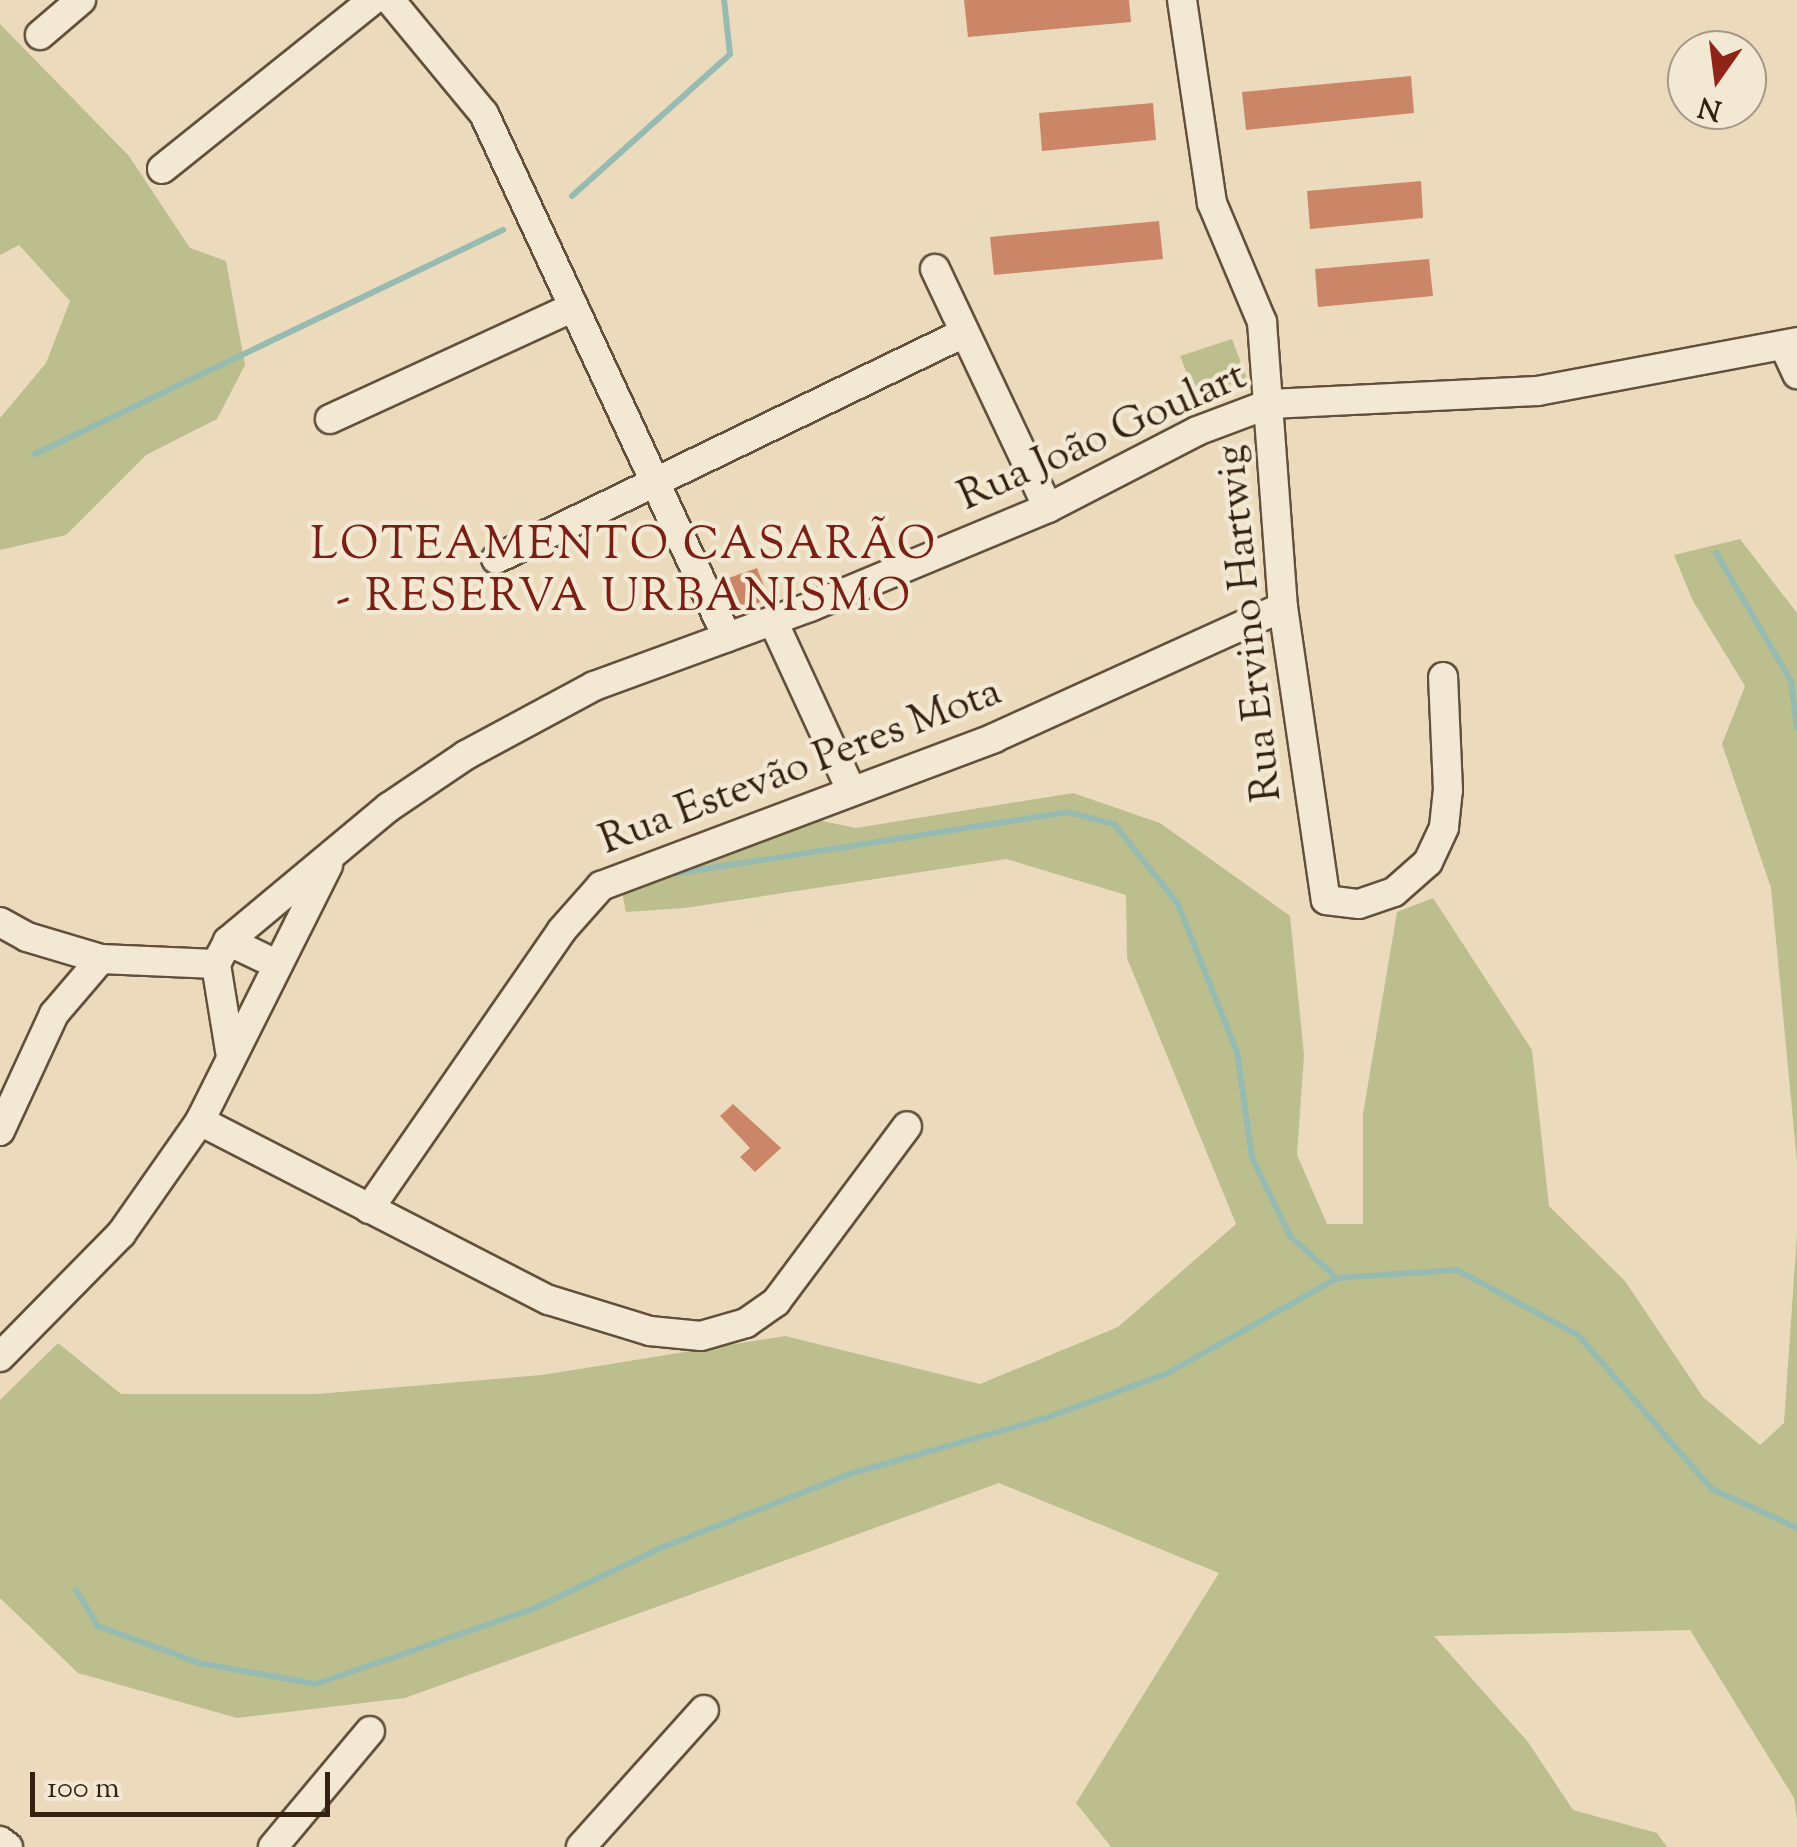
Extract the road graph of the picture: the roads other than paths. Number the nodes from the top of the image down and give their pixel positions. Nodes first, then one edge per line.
1 (81, 0) edge
2 (373, 0) edge
3 (390, 0) edge
4 (1182, 0) edge
5 (40, 34) dead end
6 (162, 169) dead end
7 (935, 269) dead end
8 (574, 307) junction
9 (964, 333) junction
10 (1791, 345) edge
11 (1797, 374) edge
12 (1269, 404) junction
13 (330, 419) dead end
14 (657, 486) junction
15 (1048, 508) junction
16 (496, 559) dead end
17 (1283, 607) junction
18 (773, 621) junction
19 (727, 637) junction
20 (1443, 677) dead end
21 (851, 790) junction
22 (334, 854) junction
23 (0, 922) edge
24 (101, 958) junction
25 (220, 962) junction
26 (269, 976) junction
27 (230, 1057) junction
28 (200, 1121) junction
29 (906, 1126) dead end
30 (0, 1131) edge
31 (369, 1209) junction
32 (0, 1357) edge
33 (704, 1710) dead end
34 (370, 1731) dead end
35 (0, 1841) edge
36 (276, 1846) edge
37 (8, 1847) edge
38 (581, 1847) edge

1 - 5 street
2 - 6 street
3 - 8 street
4 - 12 street, Rua Ervino Hartwig
7 - 9 street
8 - 13 street
8 - 14 street
9 - 14 street
9 - 15 street
10 - 11 street
10 - 12 street, Rua João Goulart
12 - 15 street, Rua João Goulart
12 - 17 street, Rua Ervino Hartwig
14 - 16 street
14 - 19 street
15 - 18 street, Rua João Goulart
17 - 20 street, Rua Ervino Hartwig
17 - 21 street, Rua Estevão Peres Mota
18 - 19 street, Rua João Goulart
18 - 21 street
19 - 22 street, Rua João Goulart
21 - 31 street, Rua Estevão Peres Mota
22 - 25 street, Rua João Goulart
22 - 26 street, Rua João Goulart
23 - 24 street
24 - 25 street
24 - 30 street
25 - 26 street
25 - 26 street
25 - 27 street
26 - 27 street, Rua João Goulart
27 - 28 street, Rua João Goulart
28 - 31 street
28 - 32 street, Rua João Goulart
29 - 31 street
33 - 38 street
34 - 36 street
35 - 37 street

